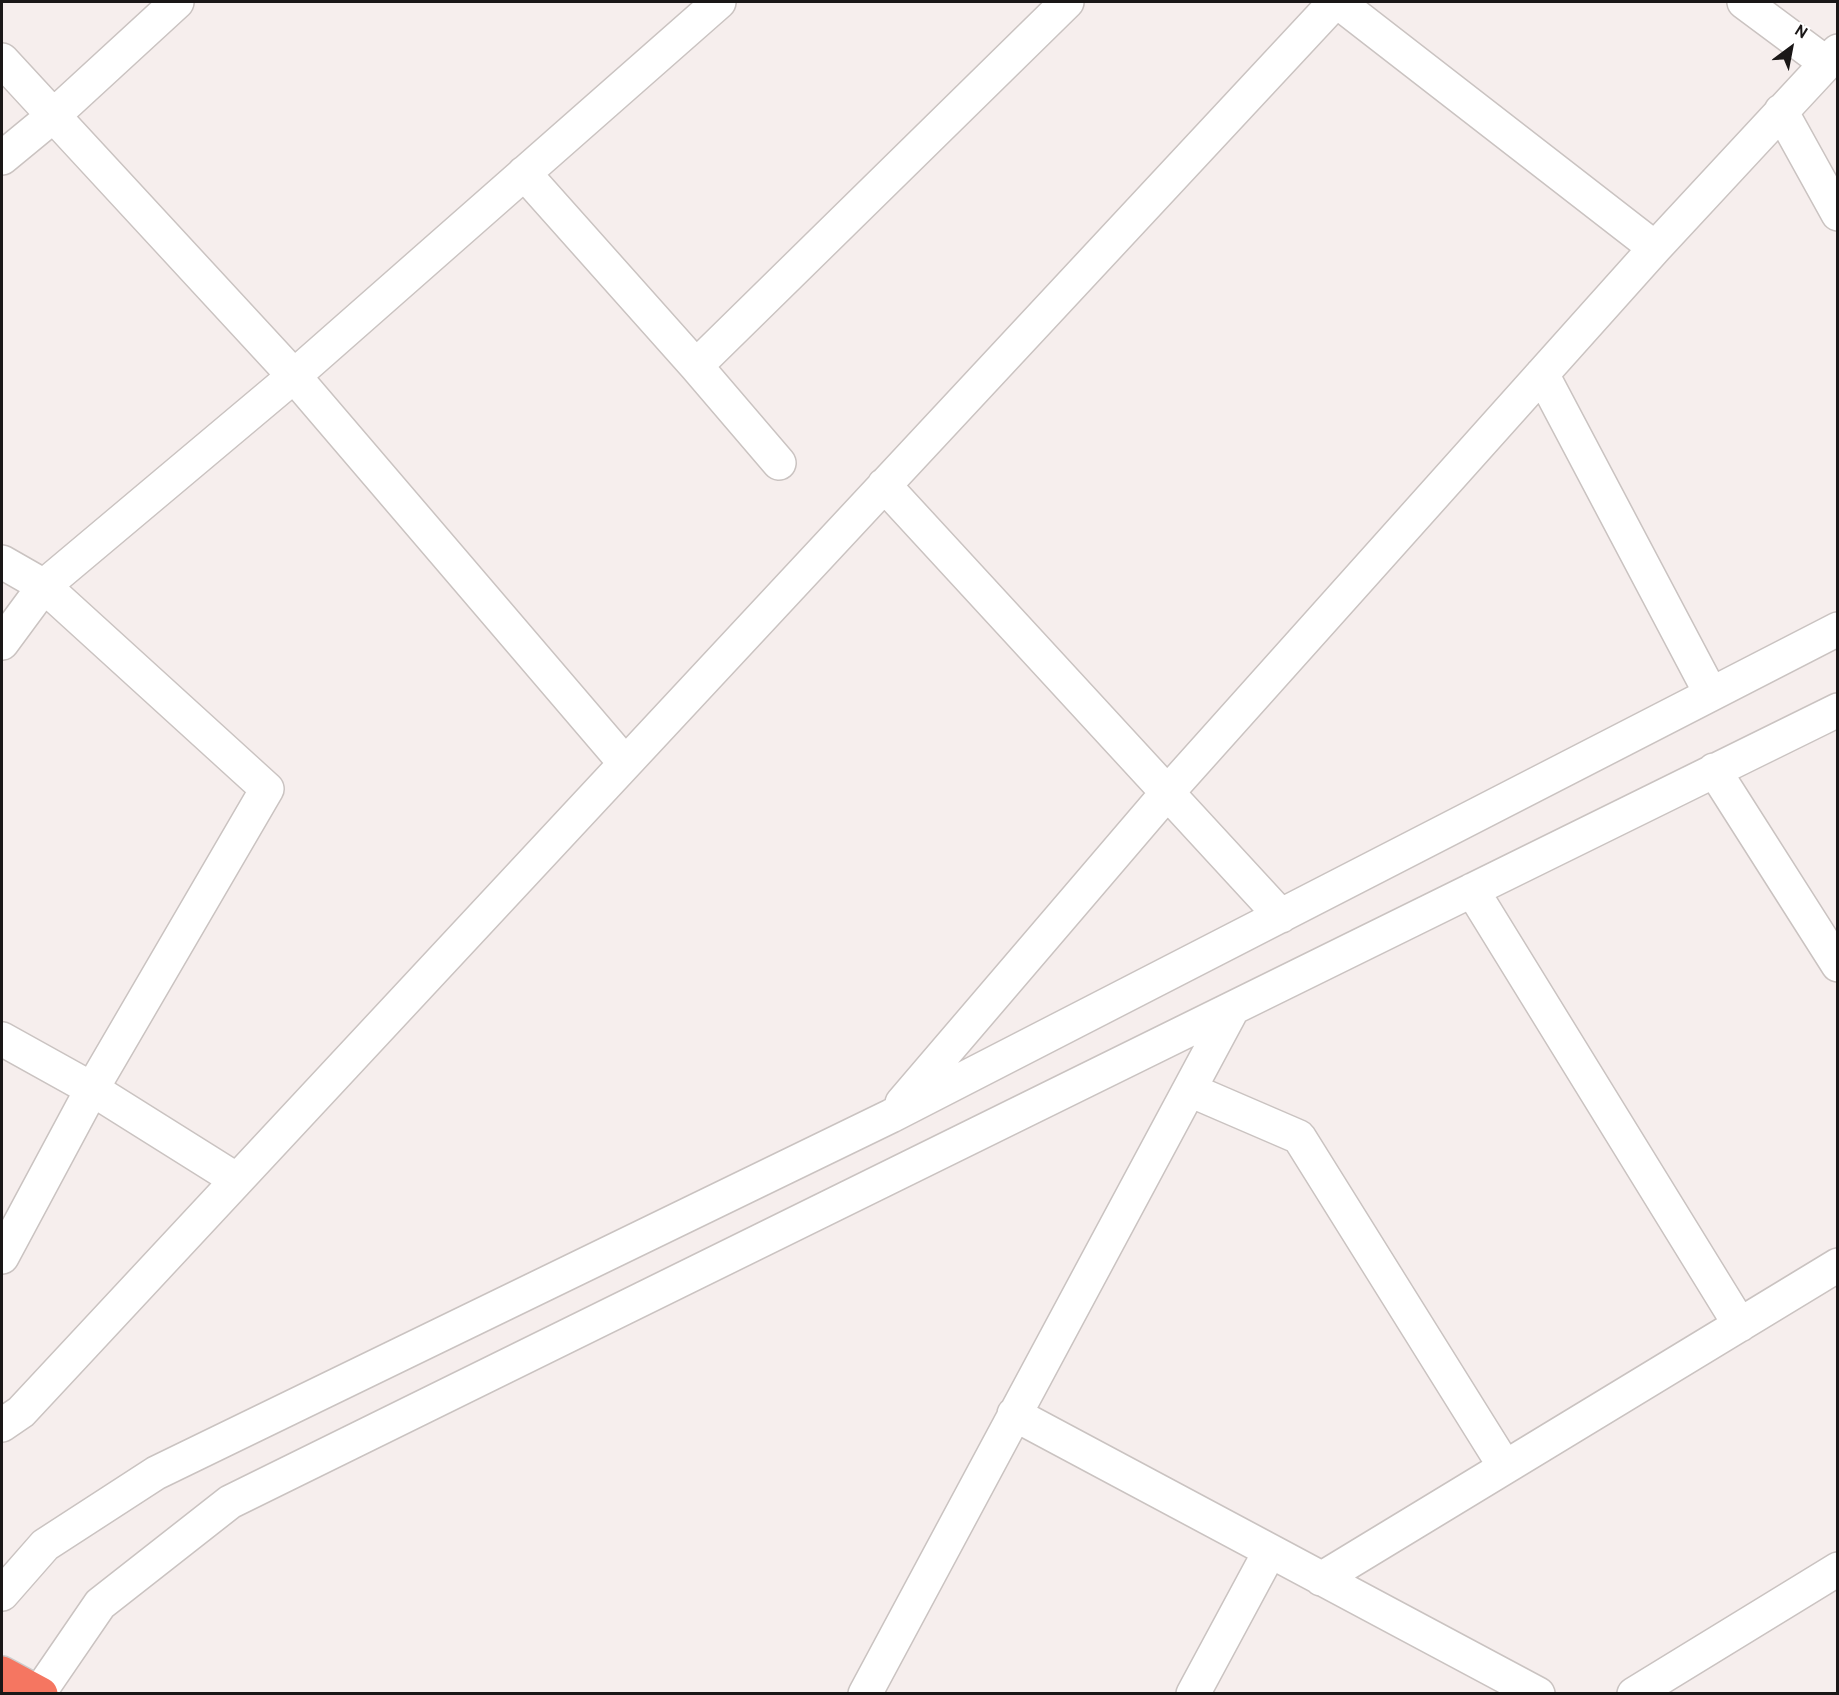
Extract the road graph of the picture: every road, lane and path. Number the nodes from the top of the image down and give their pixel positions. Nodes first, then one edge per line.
1 (177, 2) edge
2 (719, 2) edge
3 (1067, 2) edge
4 (1336, 2) edge
5 (1744, 2) edge
6 (1832, 57) edge
7 (2, 60) edge
8 (1781, 111) junction
9 (53, 116) junction
10 (2, 158) edge
11 (524, 173) junction
12 (1838, 214) edge
13 (1654, 248) junction
14 (696, 366) junction
15 (1542, 374) junction
16 (294, 376) junction
17 (779, 463) dead end
18 (884, 485) junction
19 (2, 562) edge
20 (44, 586) junction
21 (1838, 629) edge
22 (2, 643) edge
23 (1711, 694) junction
24 (1838, 710) edge
25 (625, 763) junction
26 (1714, 771) junction
27 (1167, 793) junction
28 (1472, 890) junction
29 (1281, 916) junction
30 (1838, 965) edge
31 (1233, 1008) junction
32 (2, 1039) edge
33 (92, 1089) junction
34 (1190, 1090) junction
35 (891, 1116) junction
36 (237, 1180) junction
37 (2, 1257) edge
38 (1838, 1265) edge
39 (1740, 1324) junction
40 (1014, 1414) junction
41 (2, 1425) edge
42 (1505, 1467) junction
43 (1270, 1551) junction
44 (1838, 1569) edge
45 (1322, 1578) junction
46 (2, 1594) edge
47 (24, 1685) edge
48 (1531, 1692) edge
49 (865, 1694) edge
50 (1193, 1694) edge
51 (1634, 1694) edge

1 - 9 street
2 - 11 street
3 - 14 street
4 - 13 street
4 - 18 street
5 - 6 street
6 - 8 street
7 - 9 street
8 - 12 street
8 - 13 street
9 - 10 street
9 - 16 street
11 - 14 street
11 - 16 street
13 - 15 street
14 - 17 street
15 - 23 street
15 - 27 street
16 - 20 street
16 - 25 street
18 - 25 street
18 - 27 street
19 - 20 street
20 - 22 street
20 - 33 street
21 - 23 street
23 - 29 street
24 - 26 street
25 - 36 street
26 - 28 street
26 - 30 street
27 - 29 street
27 - 35 street
28 - 31 street
28 - 39 street
29 - 35 street
31 - 34 street
31 - 47 street
32 - 33 street
33 - 36 street
33 - 37 street
34 - 40 street
34 - 42 street
35 - 46 street
36 - 41 street
38 - 39 street
39 - 42 street
40 - 43 street
40 - 49 street
42 - 45 street
43 - 45 street
43 - 50 street
44 - 51 street
45 - 48 street

